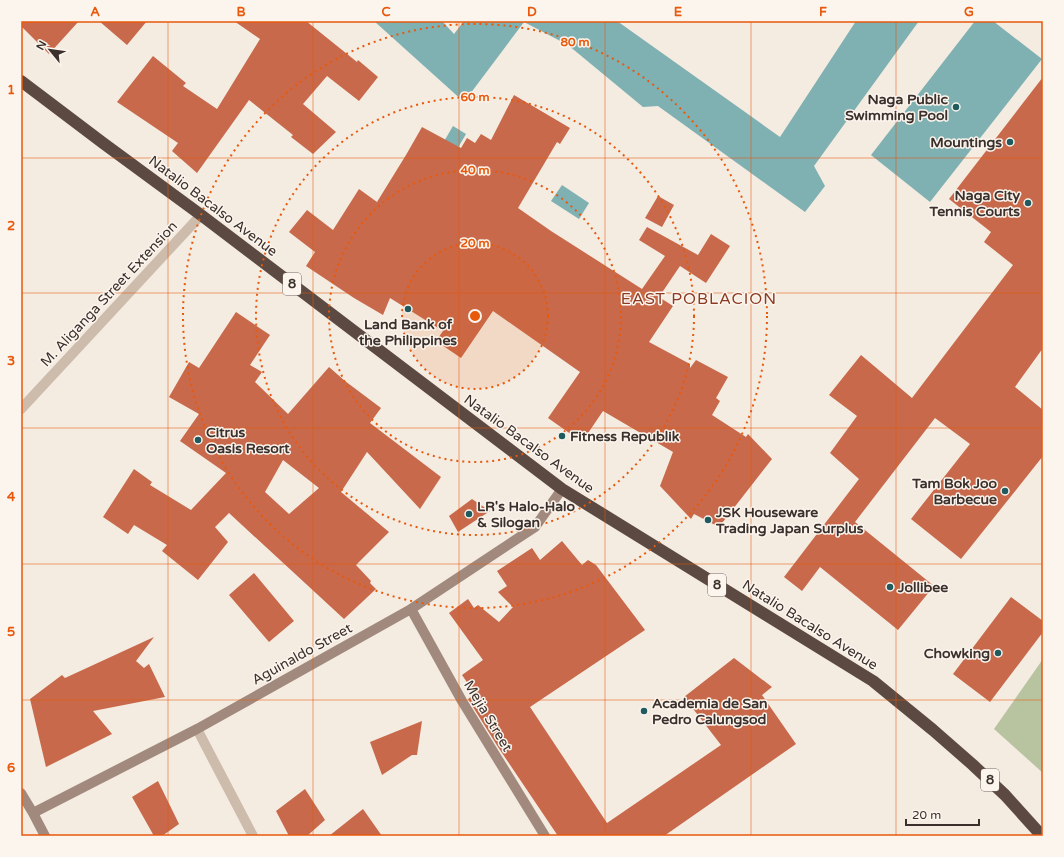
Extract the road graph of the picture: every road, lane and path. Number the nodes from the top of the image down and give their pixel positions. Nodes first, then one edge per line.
1 (21, 81) edge
2 (200, 215) junction
3 (21, 409) edge
4 (562, 489) junction
5 (411, 609) junction
6 (197, 729) junction
7 (21, 793) edge
8 (34, 813) junction
9 (45, 836) edge
10 (253, 836) edge
11 (545, 836) edge
12 (1042, 836) edge

1 - 2 highway, Natalio Bacalso Avenue / 8
2 - 3 street, M. Aliganga Street Extension
2 - 4 highway, Natalio Bacalso Avenue / 8
4 - 5 street, Aguinaldo Street
4 - 12 highway, Natalio Bacalso Avenue / 8
5 - 6 street, Aguinaldo Street
5 - 11 street, Mejia Street
6 - 8 street, Aguinaldo Street
6 - 10 street
7 - 8 street
8 - 9 street

